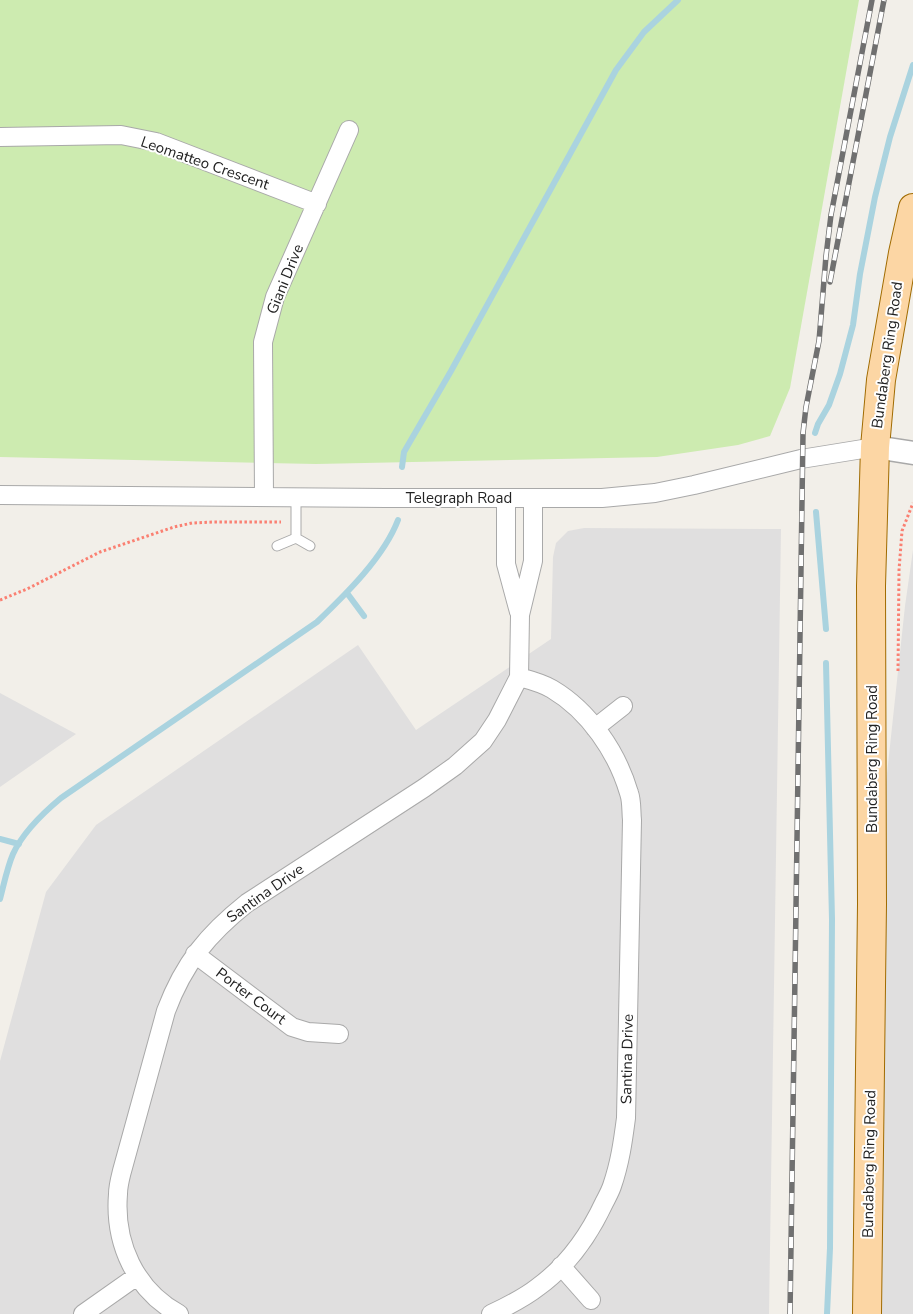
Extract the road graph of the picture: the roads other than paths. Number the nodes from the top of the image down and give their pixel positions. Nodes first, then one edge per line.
1 (349, 130) dead end
2 (0, 137) edge
3 (317, 204) junction
4 (913, 208) edge
5 (875, 446) junction
6 (913, 453) edge
7 (0, 494) edge
8 (264, 497) junction
9 (296, 497) junction
10 (506, 498) junction
11 (533, 498) junction
12 (296, 538) junction
13 (277, 546) dead end
14 (310, 546) dead end
15 (520, 615) junction
16 (519, 677) junction
17 (623, 706) dead end
18 (595, 728) junction
19 (195, 954) junction
20 (339, 1034) dead end
21 (561, 1266) junction
22 (137, 1276) junction
23 (591, 1300) dead end
24 (83, 1314) edge
25 (179, 1314) edge
26 (491, 1314) edge
27 (867, 1314) edge

1 - 3 street, Giani Drive
2 - 3 street, Leomatteo Crescent
3 - 8 street, Giani Drive
4 - 5 main road, Bundaberg Ring Road
5 - 6 street, Telegraph Road
5 - 11 street, Telegraph Road
5 - 27 main road, Bundaberg Ring Road
7 - 8 street, Telegraph Road
8 - 9 street, Telegraph Road
9 - 10 street, Telegraph Road
9 - 12 lane
10 - 11 street, Telegraph Road
10 - 15 street, Santina Drive
11 - 15 street, Santina Drive
12 - 13 lane
12 - 14 lane
15 - 16 street, Santina Drive
16 - 18 street, Santina Drive
16 - 19 street, Santina Drive
17 - 18 street
18 - 21 street, Santina Drive
19 - 20 street, Porter Court
19 - 22 street, Santina Drive
21 - 23 street
21 - 26 street, Santina Drive
22 - 24 street
22 - 25 street, Santina Drive

